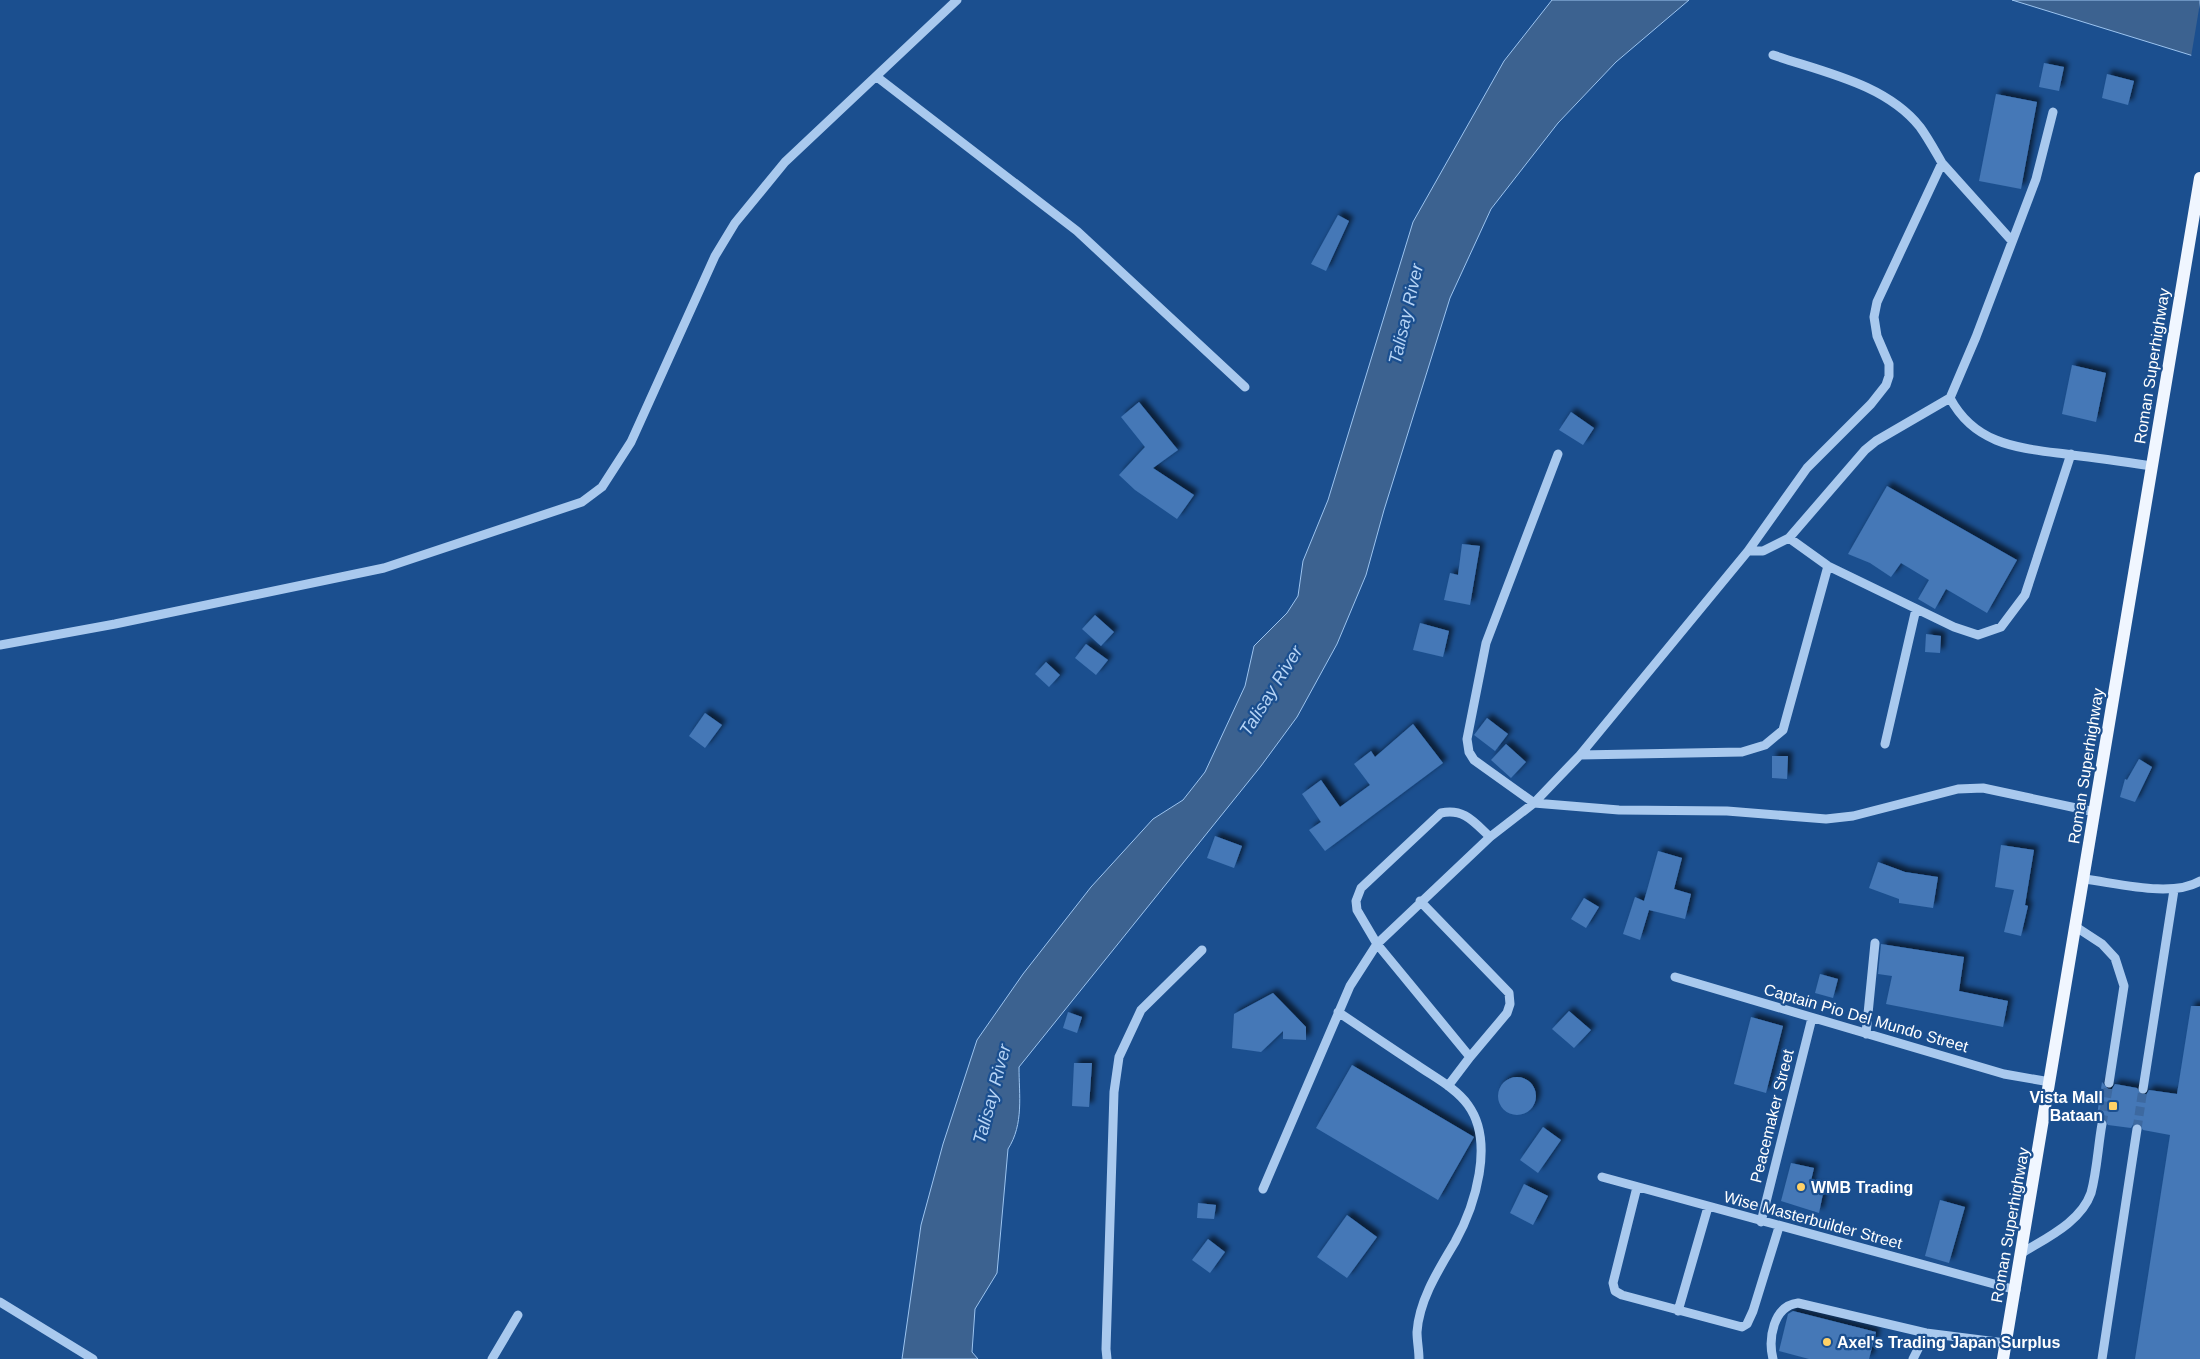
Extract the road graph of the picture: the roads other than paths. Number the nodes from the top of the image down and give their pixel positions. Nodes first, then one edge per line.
1 (957, 0) edge
2 (1773, 56) dead end
3 (877, 77) junction
4 (2053, 112) dead end
5 (1942, 163) junction
6 (2200, 178) edge
7 (2012, 241) junction
8 (1245, 387) dead end
9 (1950, 398) junction
10 (1558, 454) dead end
11 (2071, 454) junction
12 (2152, 466) junction
13 (1789, 538) junction
14 (1748, 551) junction
15 (1828, 566) junction
16 (1916, 609) junction
17 (0, 645) edge
18 (1885, 744) dead end
19 (1580, 755) junction
20 (1534, 803) junction
21 (2095, 812) junction
22 (1490, 837) junction
23 (2084, 879) junction
24 (2200, 881) edge
25 (2174, 890) junction
26 (1420, 901) junction
27 (2076, 927) junction
28 (1875, 943) dead end
29 (1377, 944) junction
30 (1202, 950) dead end
31 (1675, 977) dead end
32 (1338, 1012) junction
33 (1812, 1018) junction
34 (1866, 1034) junction
35 (1470, 1057) junction
36 (2050, 1082) junction
37 (2109, 1083) tunnel mouth
38 (1448, 1086) junction
39 (2143, 1089) tunnel mouth
40 (2102, 1124) tunnel mouth
41 (2137, 1129) tunnel mouth
42 (1602, 1177) dead end
43 (1637, 1187) junction
44 (1263, 1189) dead end
45 (1708, 1207) junction
46 (1761, 1222) junction
47 (1779, 1227) junction
48 (2022, 1253) junction
49 (2016, 1290) junction
50 (0, 1302) edge
51 (1678, 1311) junction
52 (518, 1315) dead end
53 (1926, 1333) junction
54 (2005, 1343) junction
55 (93, 1359) edge
56 (492, 1359) edge
57 (1108, 1359) edge
58 (1419, 1359) edge
59 (1774, 1359) edge
60 (1913, 1359) edge
61 (2003, 1359) edge
62 (2102, 1359) edge

1 - 3 street
2 - 5 street
3 - 8 street
3 - 17 street
4 - 7 street
5 - 7 street
5 - 14 street
6 - 12 main road, Roman Superhighway
7 - 9 street
9 - 11 street
9 - 13 street
10 - 20 street
11 - 12 street
11 - 16 street
12 - 21 main road, Roman Superhighway
13 - 14 street
13 - 15 street
14 - 19 street
15 - 16 street
15 - 19 street
16 - 18 street
19 - 20 street
20 - 21 street
20 - 22 street
21 - 23 main road, Roman Superhighway
22 - 26 street
22 - 29 street
23 - 25 street
23 - 27 main road, Roman Superhighway
24 - 25 street
25 - 39 street
26 - 29 street
26 - 35 street
27 - 36 main road, Roman Superhighway
27 - 37 street
28 - 34 street
29 - 32 street
29 - 35 street
30 - 57 street
31 - 33 street, Captain Pio Del Mundo Street
32 - 38 street
32 - 44 street
33 - 34 street, Captain Pio Del Mundo Street
33 - 46 street, Peacemaker Street
34 - 36 street, Captain Pio Del Mundo Street
35 - 38 street
36 - 48 main road, Roman Superhighway
38 - 58 street
40 - 48 street
41 - 62 street
42 - 43 street, Wise Masterbuilder Street
43 - 45 street, Wise Masterbuilder Street
43 - 51 street
45 - 46 street, Wise Masterbuilder Street
45 - 51 street
46 - 47 street, Wise Masterbuilder Street
47 - 49 street, Wise Masterbuilder Street
47 - 51 street
48 - 49 main road, Roman Superhighway
49 - 54 main road, Roman Superhighway
50 - 55 street
52 - 56 street
53 - 54 street
53 - 59 street
53 - 60 street
54 - 61 main road, Roman Superhighway

